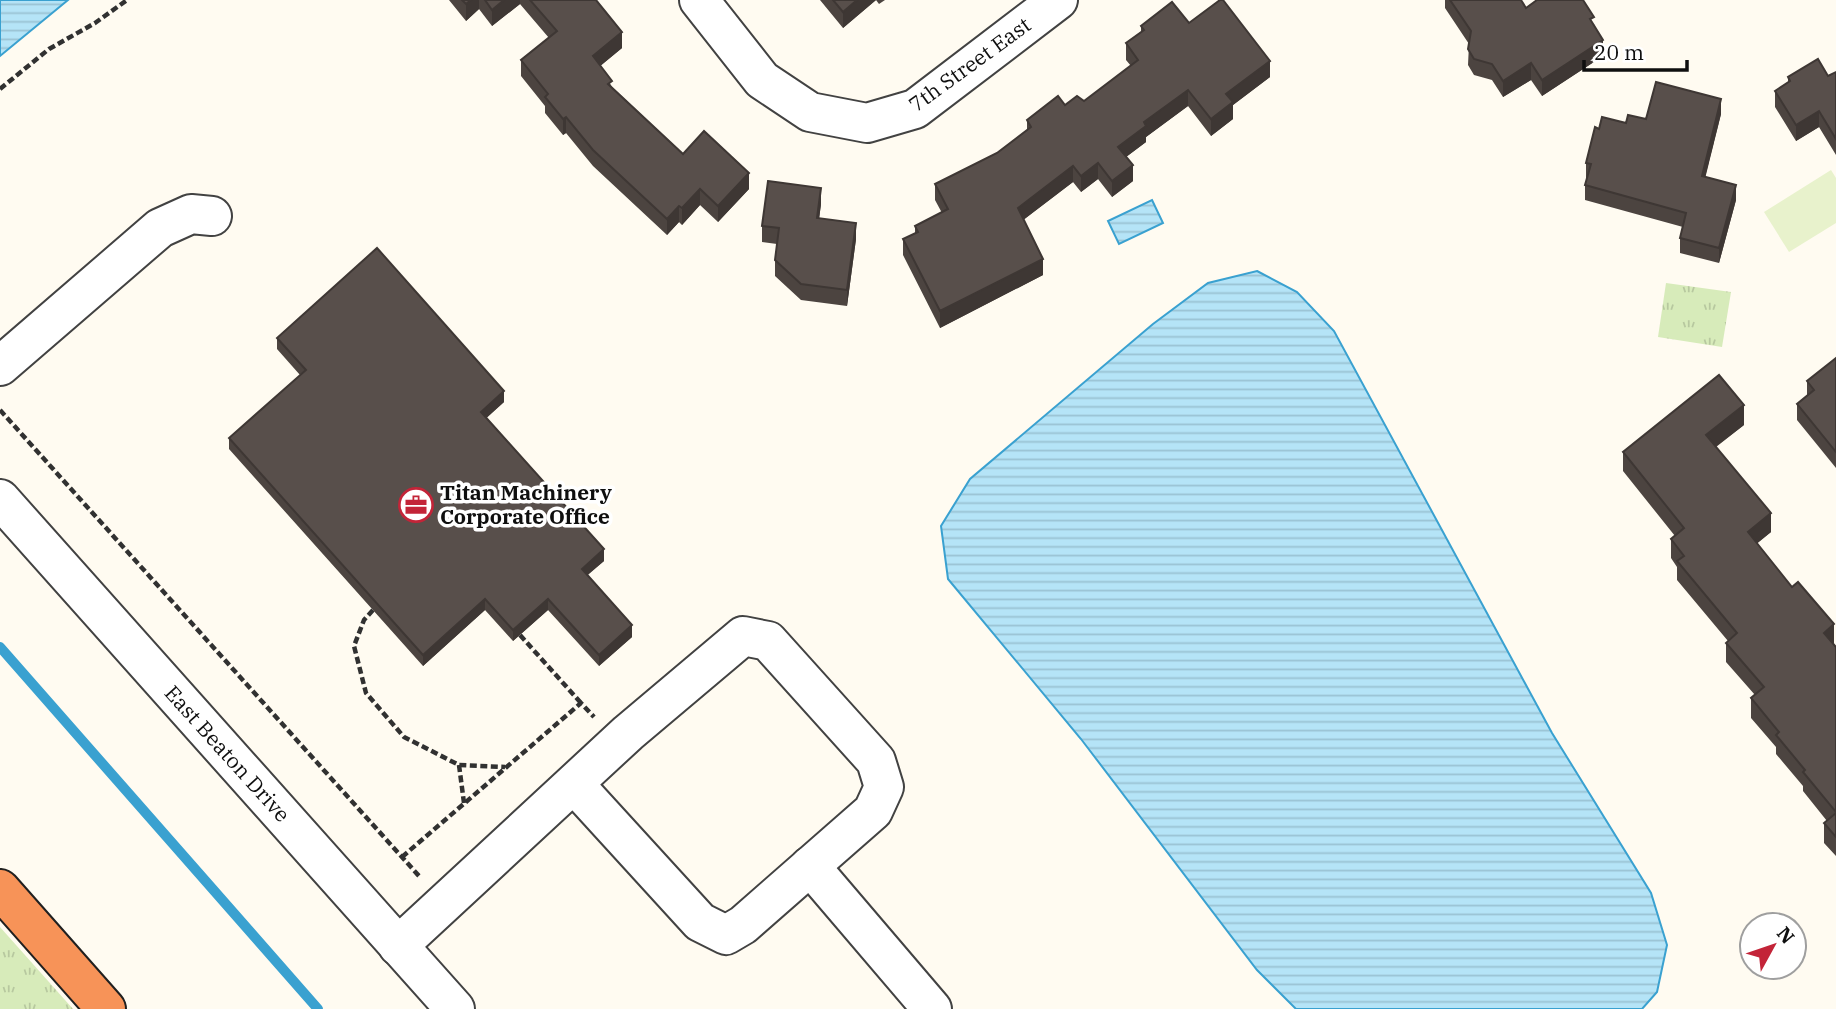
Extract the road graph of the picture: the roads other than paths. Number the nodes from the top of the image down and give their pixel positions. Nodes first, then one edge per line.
1 (699, 0) edge
2 (1058, 0) edge
3 (212, 216) dead end
4 (0, 366) edge
5 (0, 499) edge
6 (573, 784) junction
7 (810, 866) junction
8 (0, 889) edge
9 (398, 946) junction
10 (106, 1009) edge
11 (455, 1009) edge
12 (932, 1009) edge

1 - 2 street, 7th Street East
3 - 4 street
5 - 9 street, East Beaton Drive
6 - 7 street
6 - 7 street
6 - 9 street
7 - 12 street
8 - 10 highway
9 - 11 street, East Beaton Drive

